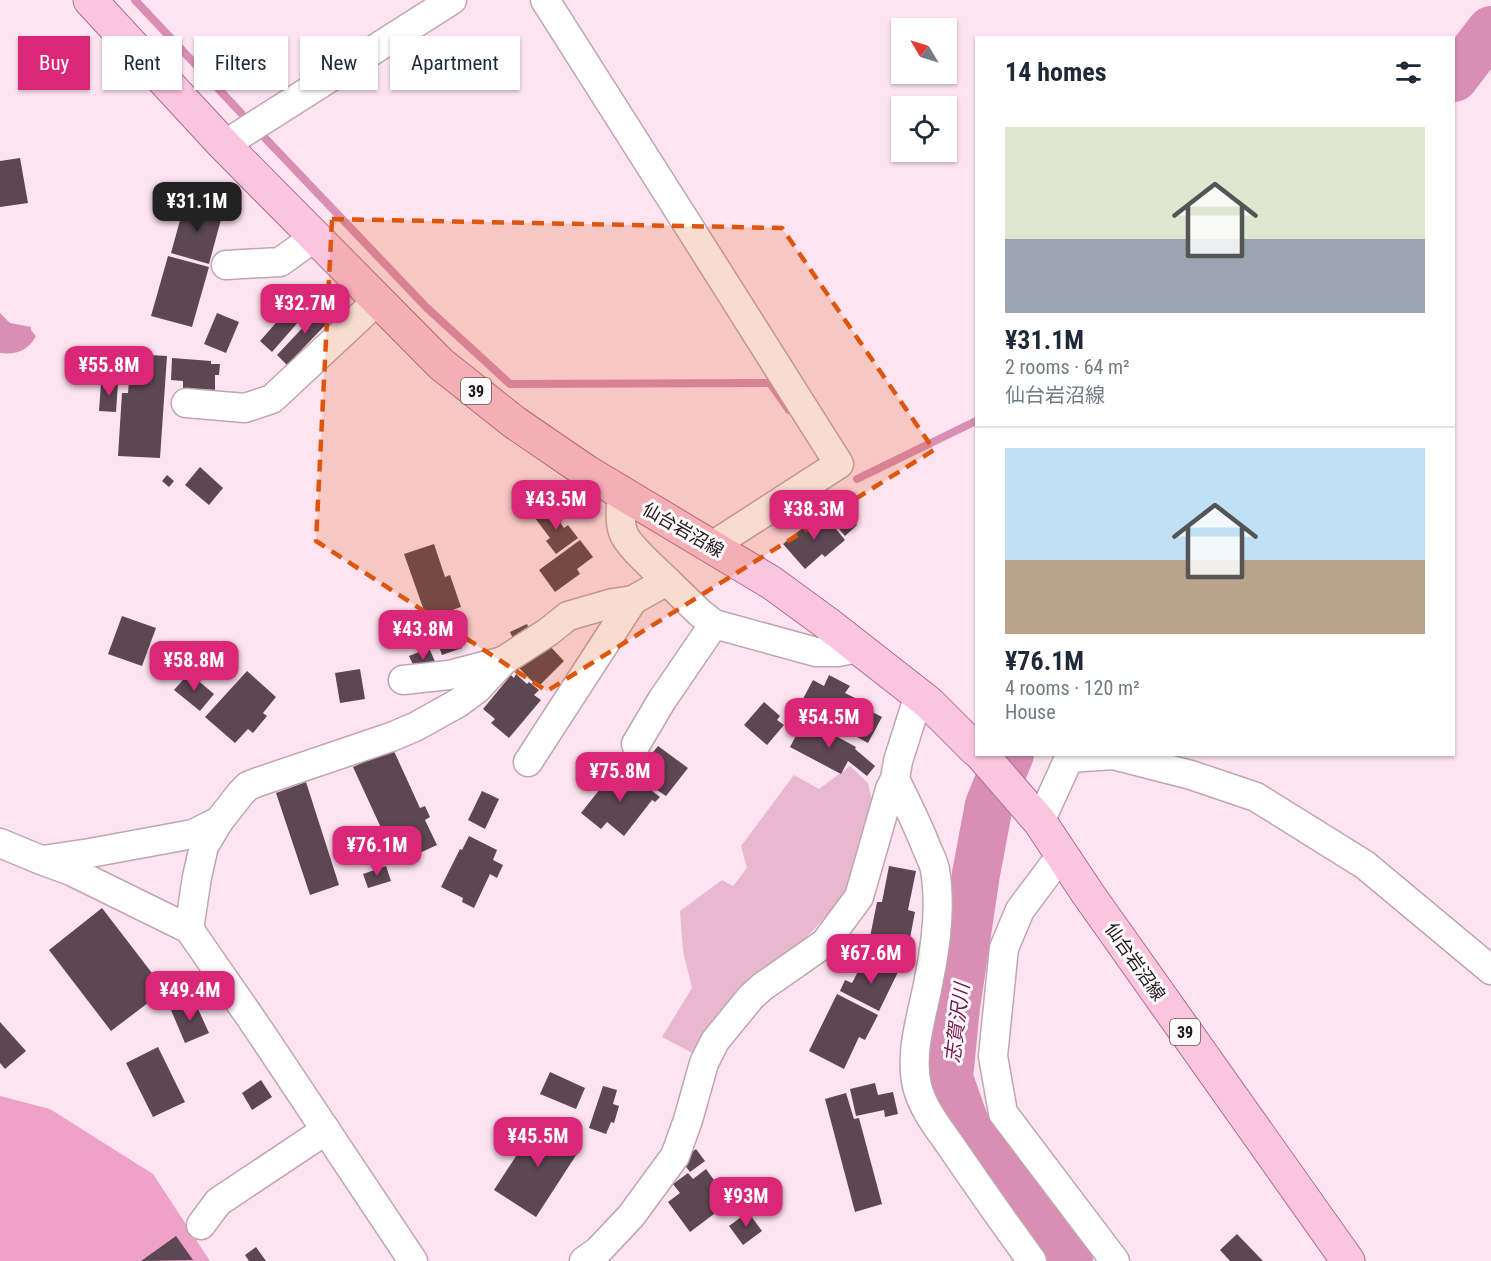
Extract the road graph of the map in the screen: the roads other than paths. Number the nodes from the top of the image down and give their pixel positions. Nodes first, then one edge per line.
1 (90, 0) edge
2 (452, 0) edge
3 (545, 0) edge
4 (224, 145) junction
5 (315, 237) junction
6 (226, 265) dead end
7 (378, 300) junction
8 (186, 403) dead end
9 (622, 494) junction
10 (712, 546) junction
11 (667, 581) junction
12 (633, 600) junction
13 (714, 624) junction
14 (859, 648) junction
15 (503, 661) junction
16 (403, 680) dead end
17 (924, 699) junction
18 (636, 744) dead end
19 (975, 749) edge
20 (983, 756) edge
21 (1098, 756) edge
22 (1117, 756) edge
23 (528, 762) dead end
24 (895, 778) junction
25 (1031, 812) junction
26 (219, 821) junction
27 (0, 843) edge
28 (1062, 855) junction
29 (41, 860) junction
30 (189, 929) junction
31 (1491, 970) edge
32 (326, 1130) junction
33 (201, 1225) dead end
34 (413, 1261) edge
35 (584, 1261) edge
36 (1032, 1261) edge
37 (1115, 1261) edge
38 (1348, 1261) edge

1 - 4 main road, 仙台岩沼線 / 39
2 - 4 street
3 - 10 street
4 - 5 main road, 仙台岩沼線 / 39
5 - 6 street
5 - 7 main road, 仙台岩沼線 / 39
7 - 8 street
7 - 9 main road, 仙台岩沼線 / 39
9 - 10 main road, 仙台岩沼線 / 39
9 - 11 street
10 - 14 main road, 仙台岩沼線 / 39
11 - 12 street
11 - 13 street
12 - 15 street
12 - 23 street
13 - 14 street
13 - 18 street
14 - 17 main road, 仙台岩沼線 / 39
15 - 16 street
15 - 26 street
17 - 19 main road, 仙台岩沼線 / 39
17 - 24 street
20 - 25 main road, 仙台岩沼線 / 39
21 - 25 street
22 - 31 street
24 - 35 street
24 - 36 street
25 - 28 main road, 仙台岩沼線 / 39
26 - 29 street
26 - 30 street
27 - 29 street
28 - 37 street
28 - 38 main road, 仙台岩沼線 / 39
29 - 30 street
30 - 32 street
32 - 33 street
32 - 34 street

